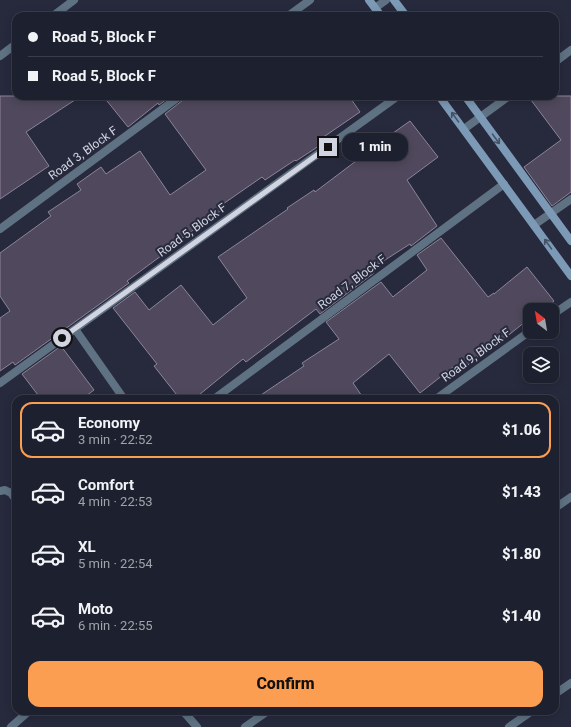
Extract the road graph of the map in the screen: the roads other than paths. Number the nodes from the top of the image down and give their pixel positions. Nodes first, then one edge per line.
1 (74, 0) edge
2 (310, 0) edge
3 (369, 0) edge
4 (386, 0) edge
5 (394, 0) edge
6 (375, 8) junction
7 (58, 12) edge
8 (294, 12) edge
9 (378, 12) edge
10 (403, 12) edge
11 (12, 47) edge
12 (571, 50) edge
13 (0, 56) edge
14 (559, 59) edge
15 (175, 100) edge
16 (392, 100) edge
17 (443, 100) edge
18 (468, 100) edge
19 (503, 100) edge
20 (480, 117) junction
21 (464, 129) junction
22 (504, 184) junction
23 (571, 199) edge
24 (551, 214) junction
25 (534, 225) junction
26 (0, 229) edge
27 (571, 241) edge
28 (571, 276) edge
29 (571, 302) edge
30 (559, 310) edge
31 (75, 329) junction
32 (523, 336) edge
33 (0, 383) edge
34 (121, 395) edge
35 (219, 395) edge
36 (442, 395) edge
37 (0, 491) edge
38 (12, 495) edge
39 (571, 497) edge
40 (559, 505) edge
41 (571, 683) edge
42 (559, 691) edge
43 (24, 715) edge
44 (187, 715) edge
45 (262, 715) edge
46 (526, 715) edge
47 (11, 727) edge
48 (197, 727) edge
49 (245, 727) edge
50 (509, 727) edge

1 - 7 street
2 - 8 street
3 - 6 street
4 - 6 street
5 - 10 street
6 - 9 street
11 - 13 street
12 - 14 street
15 - 26 street, Road 3, Block F
16 - 31 street, Road 5, Block F
21 -> 17 street
18 - 20 street
19 - 20 street
20 - 21 street
20 -> 24 street
21 - 22 street
22 - 25 street
22 - 35 street, Road 7, Block F
23 - 24 street
24 - 25 street
24 - 27 street
28 -> 25 street
29 - 30 street
31 - 33 street, Road 5, Block F
31 - 34 street
32 - 36 street, Road 9, Block F
37 - 38 street
39 - 40 street
41 - 42 street
43 - 47 street
44 - 48 street
45 - 49 street
46 - 50 street

